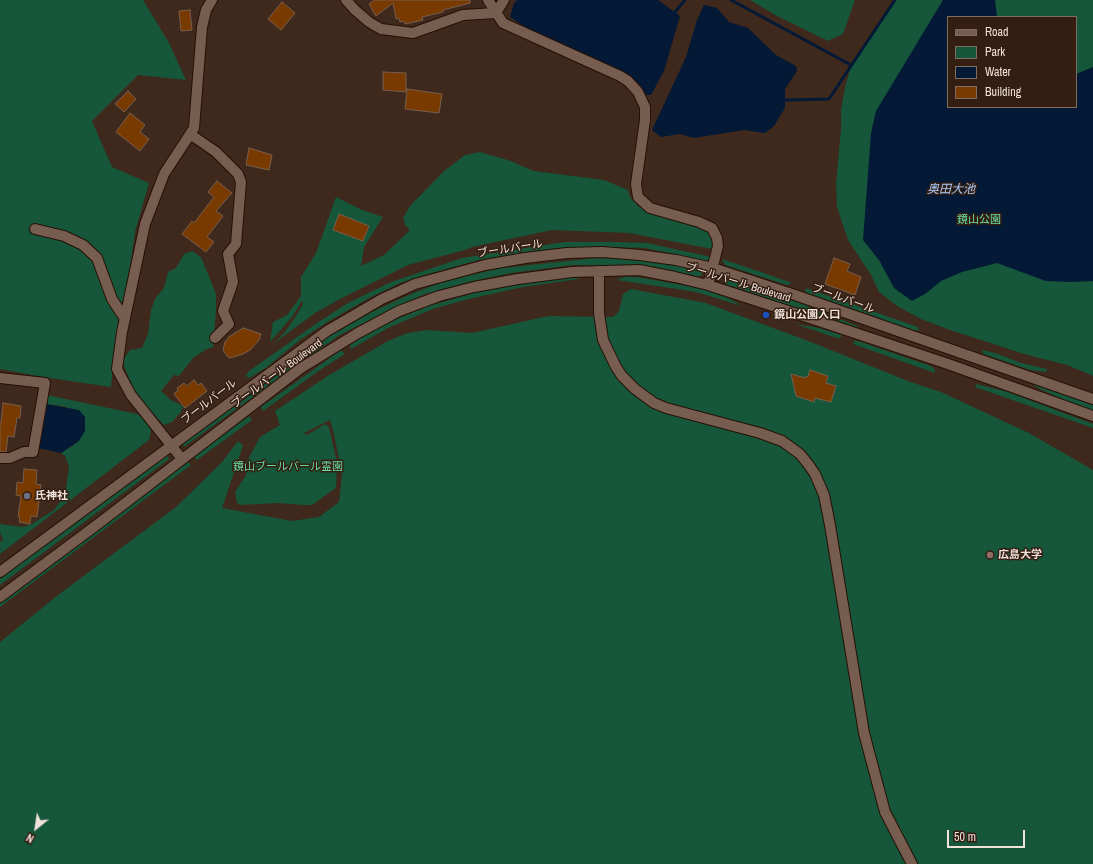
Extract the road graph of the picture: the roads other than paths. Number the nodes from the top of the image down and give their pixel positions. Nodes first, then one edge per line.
1 (212, 0) edge
2 (346, 0) edge
3 (488, 0) edge
4 (504, 0) edge
5 (496, 13) junction
6 (190, 134) junction
7 (35, 229) dead end
8 (713, 268) junction
9 (599, 271) junction
10 (708, 284) junction
11 (125, 319) junction
12 (215, 338) dead end
13 (0, 378) edge
14 (1093, 399) edge
15 (1093, 416) edge
16 (172, 445) junction
17 (0, 458) edge
18 (182, 459) junction
19 (0, 572) edge
20 (0, 597) edge
21 (912, 864) edge

1 - 6 street
2 - 5 street
3 - 5 street
4 - 5 street
5 - 8 street
6 - 11 street
6 - 12 street
7 - 11 street
8 - 10 street
8 - 14 street, ブールバール
8 - 16 street, ブールバール
9 - 10 street, ブールバール Boulevard
9 - 18 street, ブールバール Boulevard
9 - 21 street
10 - 15 street, ブールバール Boulevard
11 - 16 street
13 - 17 street
16 - 18 street
16 - 19 street, ブールバール
18 - 20 street, ブールバール Boulevard

